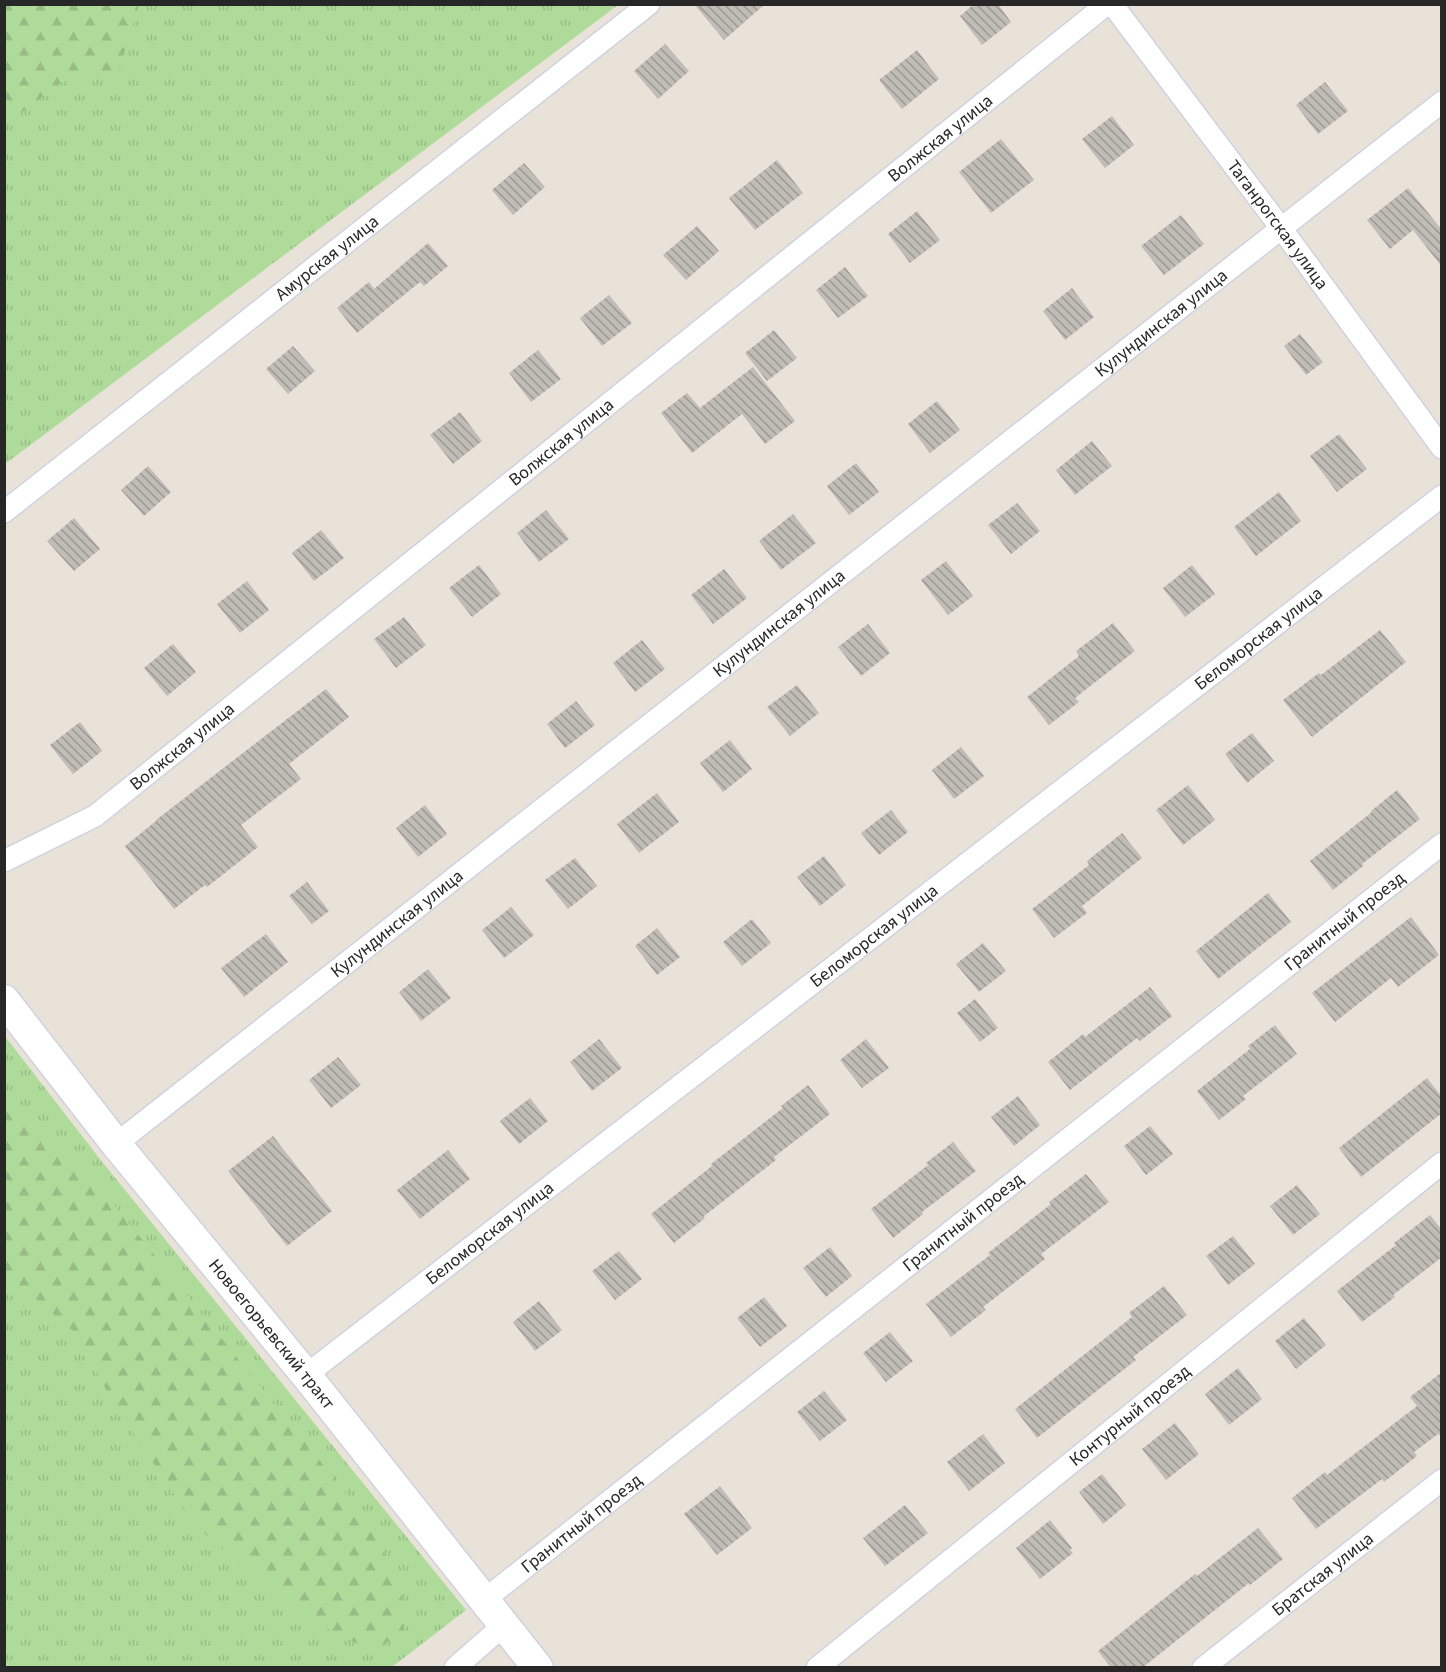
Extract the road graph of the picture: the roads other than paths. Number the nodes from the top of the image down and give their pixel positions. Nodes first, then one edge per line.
1 (650, 4) edge
2 (1107, 4) edge
3 (1112, 4) edge
4 (1442, 102) edge
5 (1281, 228) junction
6 (1442, 448) edge
7 (1442, 496) edge
8 (4, 512) edge
9 (1442, 844) edge
10 (4, 861) edge
11 (4, 1000) edge
12 (116, 1144) junction
13 (1442, 1163) edge
14 (306, 1375) junction
15 (1442, 1480) edge
16 (484, 1600) junction
17 (504, 1625) junction
18 (455, 1668) edge
19 (537, 1668) edge
20 (818, 1668) edge
21 (1203, 1668) edge

1 - 8 street, Амурская улица
2 - 10 street, Волжская улица
3 - 5 street, Таганрогская улица
4 - 5 street, Кулундинская улица
5 - 6 street, Таганрогская улица
5 - 12 street, Кулундинская улица
7 - 14 street, Беломорская улица
9 - 16 street, Гранитный проезд
11 - 12 main road, Новоегорьевский тракт
12 - 14 main road, Новоегорьевский тракт
13 - 20 street, Контурный проезд
14 - 16 main road, Новоегорьевский тракт
15 - 21 street, Братская улица
16 - 17 main road, Новоегорьевский тракт
17 - 18 street
17 - 19 main road, Новоегорьевский тракт

